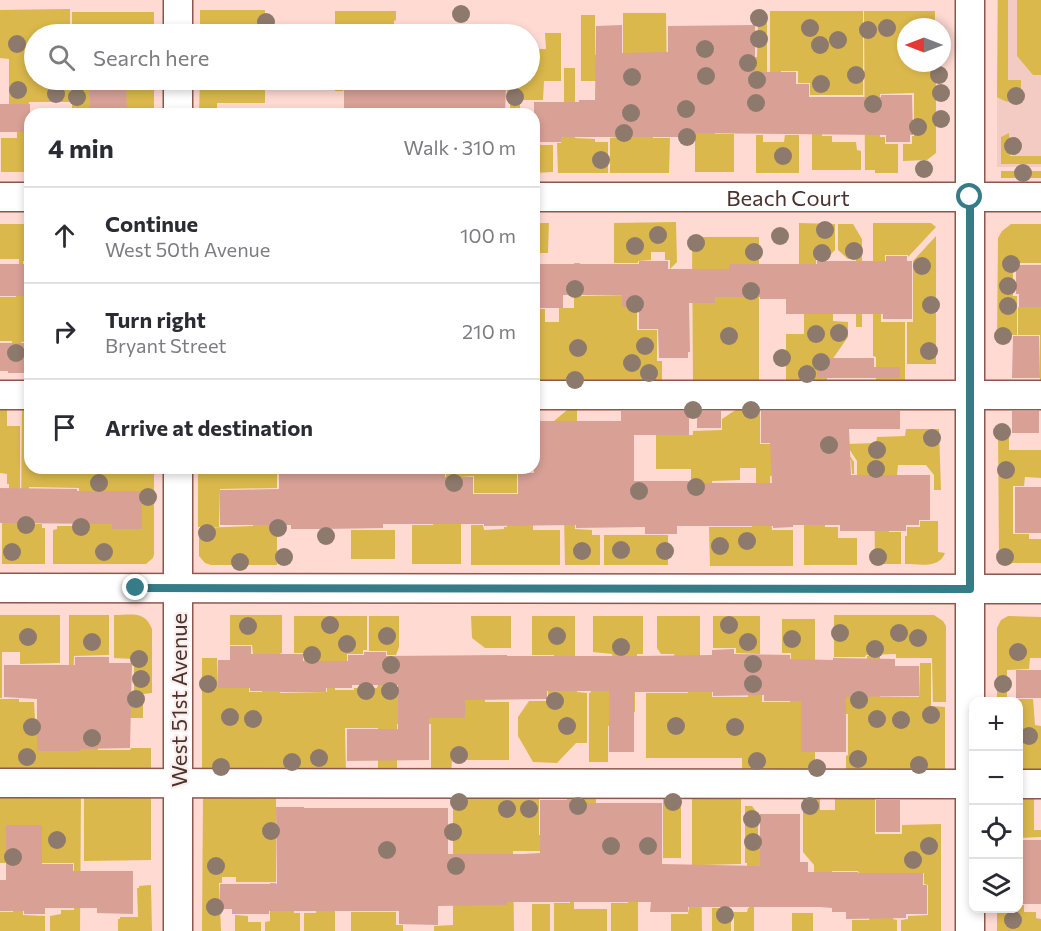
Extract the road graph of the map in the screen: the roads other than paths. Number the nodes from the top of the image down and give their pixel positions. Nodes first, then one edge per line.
1 (178, 0) edge
2 (970, 0) edge
3 (178, 24) edge
4 (178, 90) edge
5 (178, 108) edge
6 (0, 197) edge
7 (24, 197) edge
8 (540, 197) edge
9 (970, 197) junction
10 (1041, 197) edge
11 (0, 395) edge
12 (24, 395) edge
13 (540, 395) edge
14 (970, 395) junction
15 (1041, 395) edge
16 (178, 474) edge
17 (0, 588) edge
18 (178, 588) junction
19 (970, 589) junction
20 (1041, 589) edge
21 (972, 751) edge
22 (0, 783) edge
23 (178, 784) junction
24 (969, 784) edge
25 (1023, 784) edge
26 (1041, 784) edge
27 (972, 805) edge
28 (178, 931) edge
29 (970, 931) edge

1 - 3 street
2 - 9 street
4 - 5 street
6 - 7 street
8 - 9 street, Beach Court
9 - 10 street, Beach Court
9 - 14 street
11 - 12 street
13 - 14 street
14 - 15 street
14 - 19 street
16 - 18 street, West 51st Avenue
17 - 18 street
18 - 19 street
18 - 23 street, West 51st Avenue
19 - 20 street
19 - 21 street
22 - 23 street
23 - 24 street
23 - 28 street, West 51st Avenue
25 - 26 street
27 - 29 street

